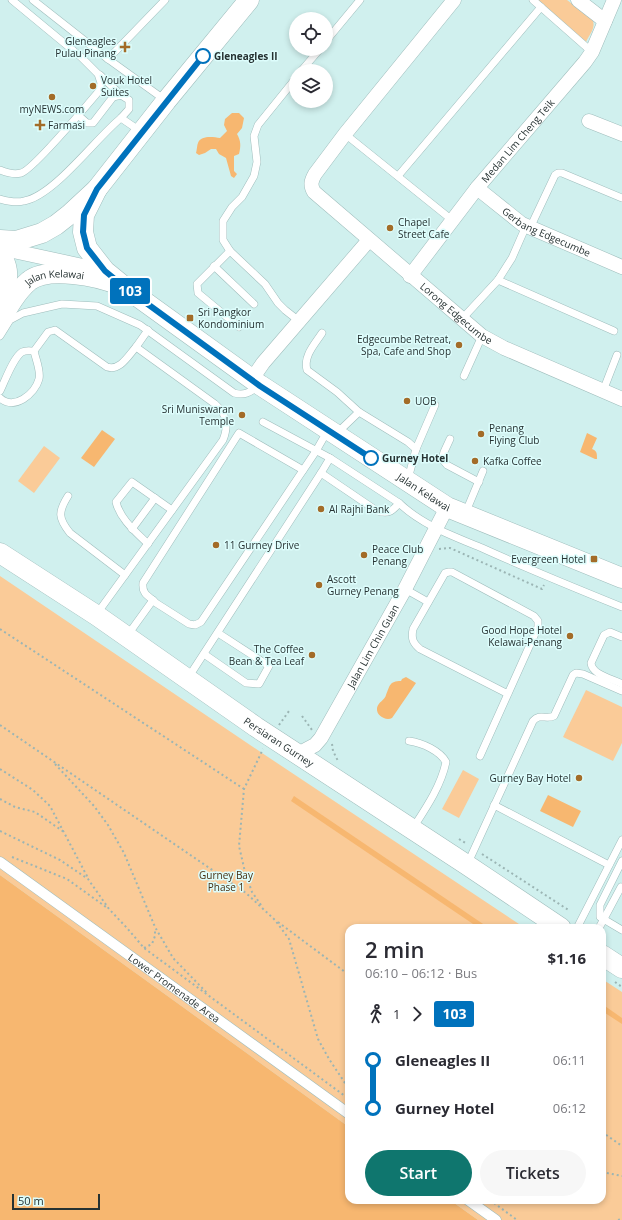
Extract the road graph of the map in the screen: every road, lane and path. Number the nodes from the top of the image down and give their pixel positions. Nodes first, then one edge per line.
1 (12, 0) edge
2 (33, 0) edge
3 (165, 0) edge
4 (250, 0) edge
5 (360, 0) edge
6 (454, 0) edge
7 (533, 0) edge
8 (578, 0) edge
9 (614, 0) edge
10 (541, 8) junction
11 (605, 21) junction
12 (333, 33) edge
13 (592, 52) junction
14 (314, 56) edge
15 (108, 59) junction
16 (308, 64) edge
17 (98, 74) junction
18 (289, 87) edge
19 (121, 95) junction
20 (166, 101) junction
21 (78, 115) junction
22 (120, 118) junction
23 (589, 121) dead end
24 (142, 132) junction
25 (345, 134) junction
26 (622, 134) edge
27 (0, 170) edge
28 (398, 176) junction
29 (477, 188) junction
30 (97, 189) junction
31 (622, 198) edge
32 (0, 199) edge
33 (452, 220) junction
34 (528, 227) junction
35 (0, 240) edge
36 (369, 240) junction
37 (0, 248) edge
38 (230, 251) junction
39 (0, 253) edge
40 (214, 266) junction
41 (622, 267) edge
42 (105, 271) junction
43 (410, 276) junction
44 (498, 280) junction
45 (127, 289) junction
46 (0, 302) edge
47 (254, 304) dead end
48 (0, 320) edge
49 (461, 320) junction
50 (299, 321) junction
51 (239, 327) dead end
52 (148, 330) junction
53 (614, 331) dead end
54 (322, 333) dead end
55 (0, 336) edge
56 (482, 336) junction
57 (136, 348) junction
58 (34, 351) junction
59 (617, 355) dead end
60 (464, 376) dead end
61 (256, 382) junction
62 (0, 391) edge
63 (603, 391) junction
64 (0, 398) edge
65 (622, 399) edge
66 (435, 405) dead end
67 (359, 412) junction
68 (264, 422) dead end
69 (332, 432) junction
70 (450, 439) dead end
71 (416, 449) junction
72 (316, 450) junction
73 (330, 458) junction
74 (303, 470) junction
75 (483, 472) dead end
76 (321, 473) junction
77 (407, 481) junction
78 (479, 482) junction
79 (68, 496) dead end
80 (155, 498) junction
81 (399, 504) junction
82 (172, 510) junction
83 (456, 510) junction
84 (437, 528) junction
85 (132, 529) junction
86 (148, 544) junction
87 (434, 552) dead end
88 (0, 553) edge
89 (125, 575) junction
90 (547, 577) junction
91 (622, 578) edge
92 (405, 589) junction
93 (153, 600) junction
94 (428, 602) junction
95 (622, 607) edge
96 (96, 615) junction
97 (0, 629) edge
98 (218, 633) junction
99 (126, 636) junction
100 (622, 637) edge
101 (204, 654) junction
102 (188, 678) junction
103 (622, 684) edge
104 (622, 691) edge
105 (508, 694) junction
106 (288, 711) dead end
107 (302, 716) dead end
108 (0, 725) edge
109 (276, 729) dead end
110 (310, 729) dead end
111 (410, 741) dead end
112 (332, 742) dead end
113 (264, 748) dead end
114 (298, 754) junction
115 (480, 756) dead end
116 (52, 760) junction
117 (338, 761) dead end
118 (0, 769) edge
119 (244, 789) junction
120 (0, 799) edge
121 (494, 805) junction
122 (412, 830) junction
123 (0, 831) edge
124 (65, 833) junction
125 (454, 836) dead end
126 (622, 840) edge
127 (470, 857) junction
128 (3, 858) edge
129 (622, 861) edge
130 (609, 865) junction
131 (88, 879) junction
132 (622, 888) edge
133 (109, 909) junction
134 (264, 910) junction
135 (570, 911) dead end
136 (603, 919) junction
137 (275, 920) junction
138 (556, 924) edge
139 (579, 924) edge
140 (601, 924) edge
141 (155, 927) junction
142 (622, 930) edge
143 (144, 948) junction
144 (606, 958) edge
145 (622, 968) edge
146 (345, 972) edge
147 (211, 997) junction
148 (345, 1083) edge
149 (345, 1096) edge
150 (345, 1111) edge
151 (606, 1135) edge
152 (622, 1146) edge
153 (606, 1173) edge
154 (622, 1176) edge
155 (474, 1204) edge
156 (495, 1204) edge
157 (622, 1219) edge
158 (496, 1220) edge
159 (517, 1220) edge
160 (618, 1220) edge

1 - 17 lane
2 - 15 lane
3 - 15 lane
4 - 20 main road
5 - 12 lane
6 - 25 street
7 - 10 lane
8 - 11 street
9 - 11 street, Medan Lim Cheng Teik
10 - 13 lane
10 - 28 lane
11 - 13 street, Medan Lim Cheng Teik
13 - 29 street, Medan Lim Cheng Teik
14 - 16 lane
15 - 20 lane
17 - 19 lane
17 - 21 lane
18 - 38 lane
19 - 21 lane
19 - 22 lane
20 - 24 main road
21 - 27 lane
22 - 24 lane
22 - 32 lane
23 - 26 street
24 - 30 main road
25 - 28 lane
25 - 36 street, Lorong Edgecumbe
28 - 33 lane
29 - 33 street, Medan Lim Cheng Teik
29 - 34 street, Gerbang Edgecumbe
30 - 35 main road
30 - 42 main road, Jalan Kelawai
31 - 34 lane
33 - 43 street, Medan Lim Cheng Teik
34 - 41 street, Gerbang Edgecumbe
34 - 44 lane
36 - 43 street, Lorong Edgecumbe
36 - 50 street
37 - 42 street
38 - 40 lane
38 - 50 lane
39 - 46 main road
40 - 47 lane
40 - 51 lane
42 - 45 main road, Jalan Kelawai
43 - 49 street, Lorong Edgecumbe
44 - 49 lane
44 - 53 lane
45 - 48 main road, Jalan Kelawai
45 - 61 main road, Jalan Kelawai
49 - 56 street, Lorong Edgecumbe
50 - 61 street
52 - 55 lane
52 - 57 lane
52 - 61 lane
54 - 67 lane
56 - 60 lane
56 - 63 street, Lorong Edgecumbe
57 - 58 lane
57 - 82 lane
58 - 62 lane
58 - 64 lane
59 - 63 lane
61 - 69 main road, Jalan Kelawai
63 - 65 street, Lorong Edgecumbe
66 - 71 lane
67 - 69 lane
67 - 71 lane
68 - 72 lane
69 - 72 lane
69 - 77 main road, Jalan Kelawai
70 - 78 lane
71 - 77 lane
72 - 73 lane
72 - 74 lane
73 - 76 lane
73 - 81 lane
74 - 93 lane
74 - 93 lane
75 - 78 lane
76 - 81 lane
76 - 98 lane
77 - 83 main road, Jalan Kelawai
78 - 83 lane
79 - 89 lane
80 - 82 lane
80 - 85 lane
80 - 85 lane
81 - 84 lane
82 - 86 lane
83 - 84 street, Jalan Lim Chin Guan
83 - 91 main road, Jalan Kelawai
84 - 90 lane
84 - 92 street, Jalan Lim Chin Guan
85 - 86 lane
86 - 89 lane
87 - 90 path
88 - 96 main road, Persiaran Gurney
89 - 96 lane
90 - 95 lane
92 - 94 lane
92 - 114 street, Jalan Lim Chin Guan
93 - 99 lane
94 - 105 lane
94 - 105 lane
96 - 99 main road, Persiaran Gurney
97 - 119 path
98 - 101 lane
98 - 101 lane
99 - 102 main road, Persiaran Gurney
100 - 103 lane
101 - 102 lane
102 - 114 main road, Persiaran Gurney
104 - 121 lane
105 - 115 lane
106 - 109 path
107 - 110 path
108 - 116 path
111 - 122 lane
112 - 117 path
113 - 119 path
114 - 122 main road, Persiaran Gurney
116 - 134 path
116 - 141 path
118 - 124 path
119 - 134 path
120 - 124 path
121 - 127 lane
121 - 130 lane
122 - 127 main road, Persiaran Gurney
123 - 131 path
124 - 131 path
125 - 127 path
126 - 130 lane
127 - 135 path
127 - 138 main road, Persiaran Gurney
128 - 133 path
128 - 150 street, Lower Promenade Area
129 - 136 lane
130 - 139 lane
131 - 133 path
132 - 136 lane
133 - 143 path
134 - 137 path
136 - 140 lane
136 - 142 lane
137 - 146 path
137 - 148 path
141 - 143 path
141 - 147 path
143 - 147 path
144 - 145 main road
147 - 149 path
151 - 152 path
153 - 154 path
155 - 158 street
156 - 159 path
157 - 160 path

